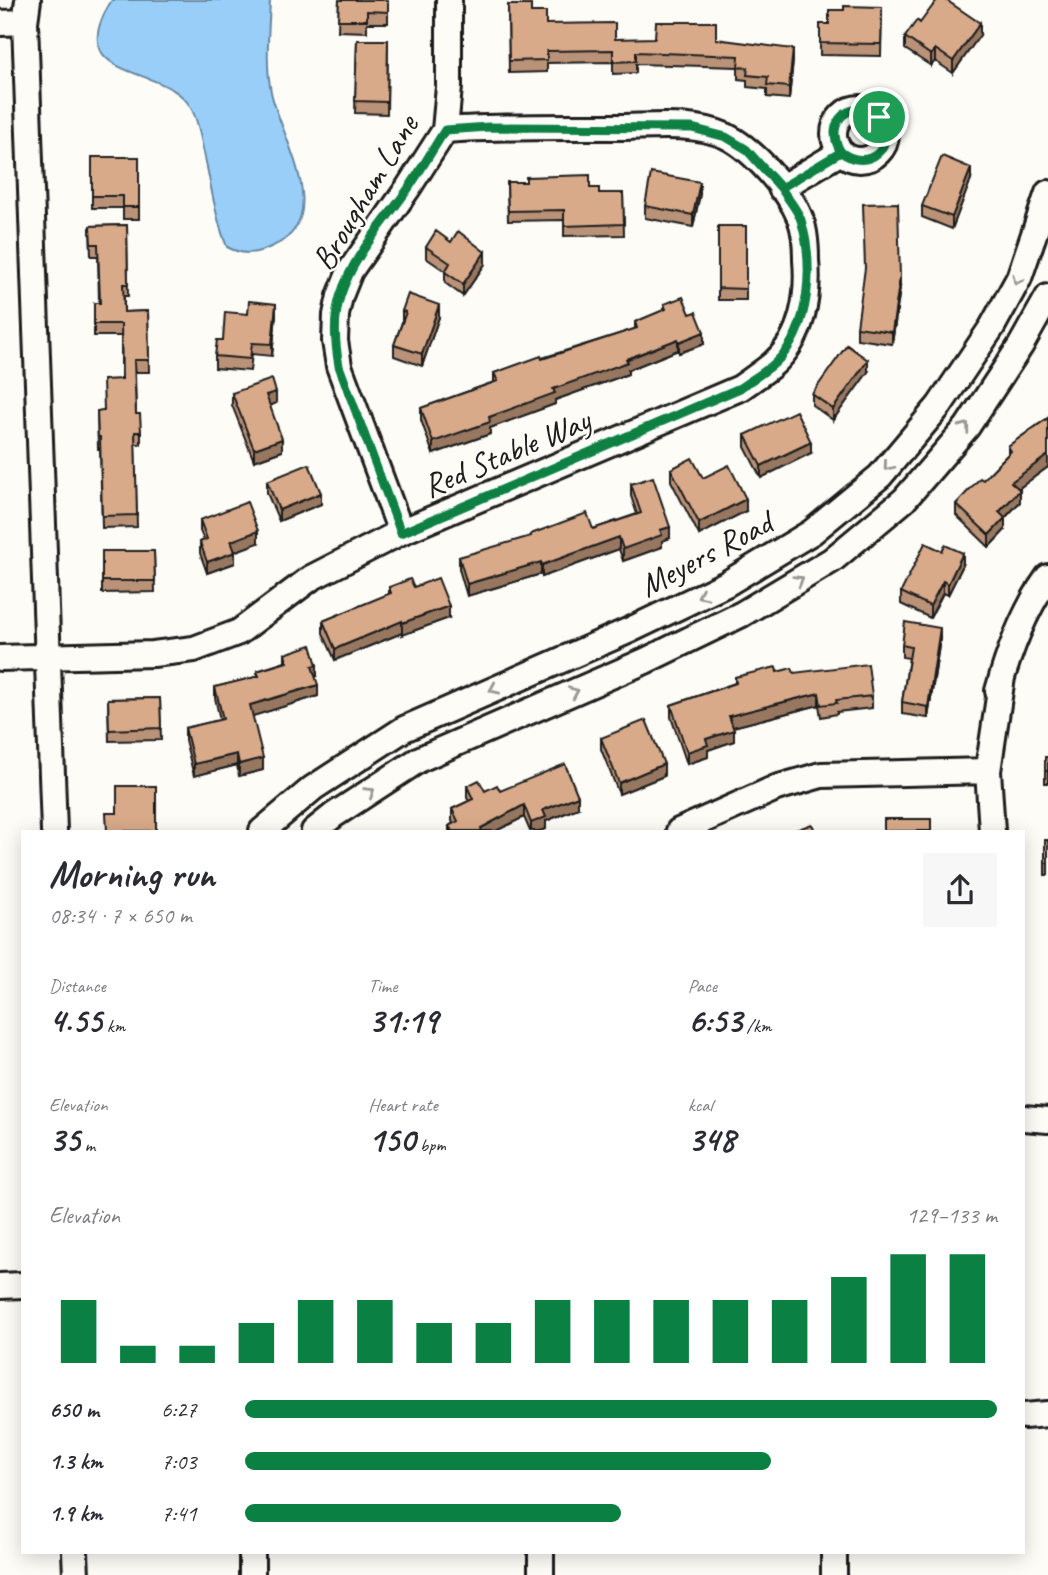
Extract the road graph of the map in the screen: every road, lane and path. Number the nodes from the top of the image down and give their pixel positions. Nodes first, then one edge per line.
1 (449, 0) edge
2 (26, 11) edge
3 (0, 23) edge
4 (445, 130) junction
5 (841, 152) dead end
6 (781, 188) junction
7 (1048, 193) edge
8 (1048, 297) edge
9 (401, 533) junction
10 (1048, 577) edge
11 (47, 657) junction
12 (0, 658) edge
13 (988, 771) junction
14 (54, 830) edge
15 (263, 830) edge
16 (315, 830) edge
17 (681, 830) edge
18 (992, 830) edge
19 (1025, 1118) edge
20 (1048, 1120) edge
21 (21, 1285) edge
22 (0, 1286) edge
23 (1048, 1414) edge
24 (1025, 1416) edge
25 (75, 1554) edge
26 (252, 1554) edge
27 (541, 1554) edge
28 (834, 1554) edge
29 (76, 1575) edge
30 (253, 1575) edge
31 (541, 1575) edge
32 (834, 1575) edge

1 - 4 street, Brougham Lane
2 - 3 street
2 - 11 street
4 - 6 street, Red Stable Way
4 - 9 street, Brougham Lane
5 - 6 street
6 - 9 street, Red Stable Way
7 -> 15 street, Meyers Road
16 -> 8 street, Meyers Road
9 - 11 street, Red Stable Way
10 - 13 street
11 - 12 street, Red Stable Way
11 - 14 street
13 - 17 street
13 - 18 street
19 - 20 street
21 - 22 street
23 - 24 street
25 - 29 street
26 - 30 street
27 - 31 street
28 - 32 street

